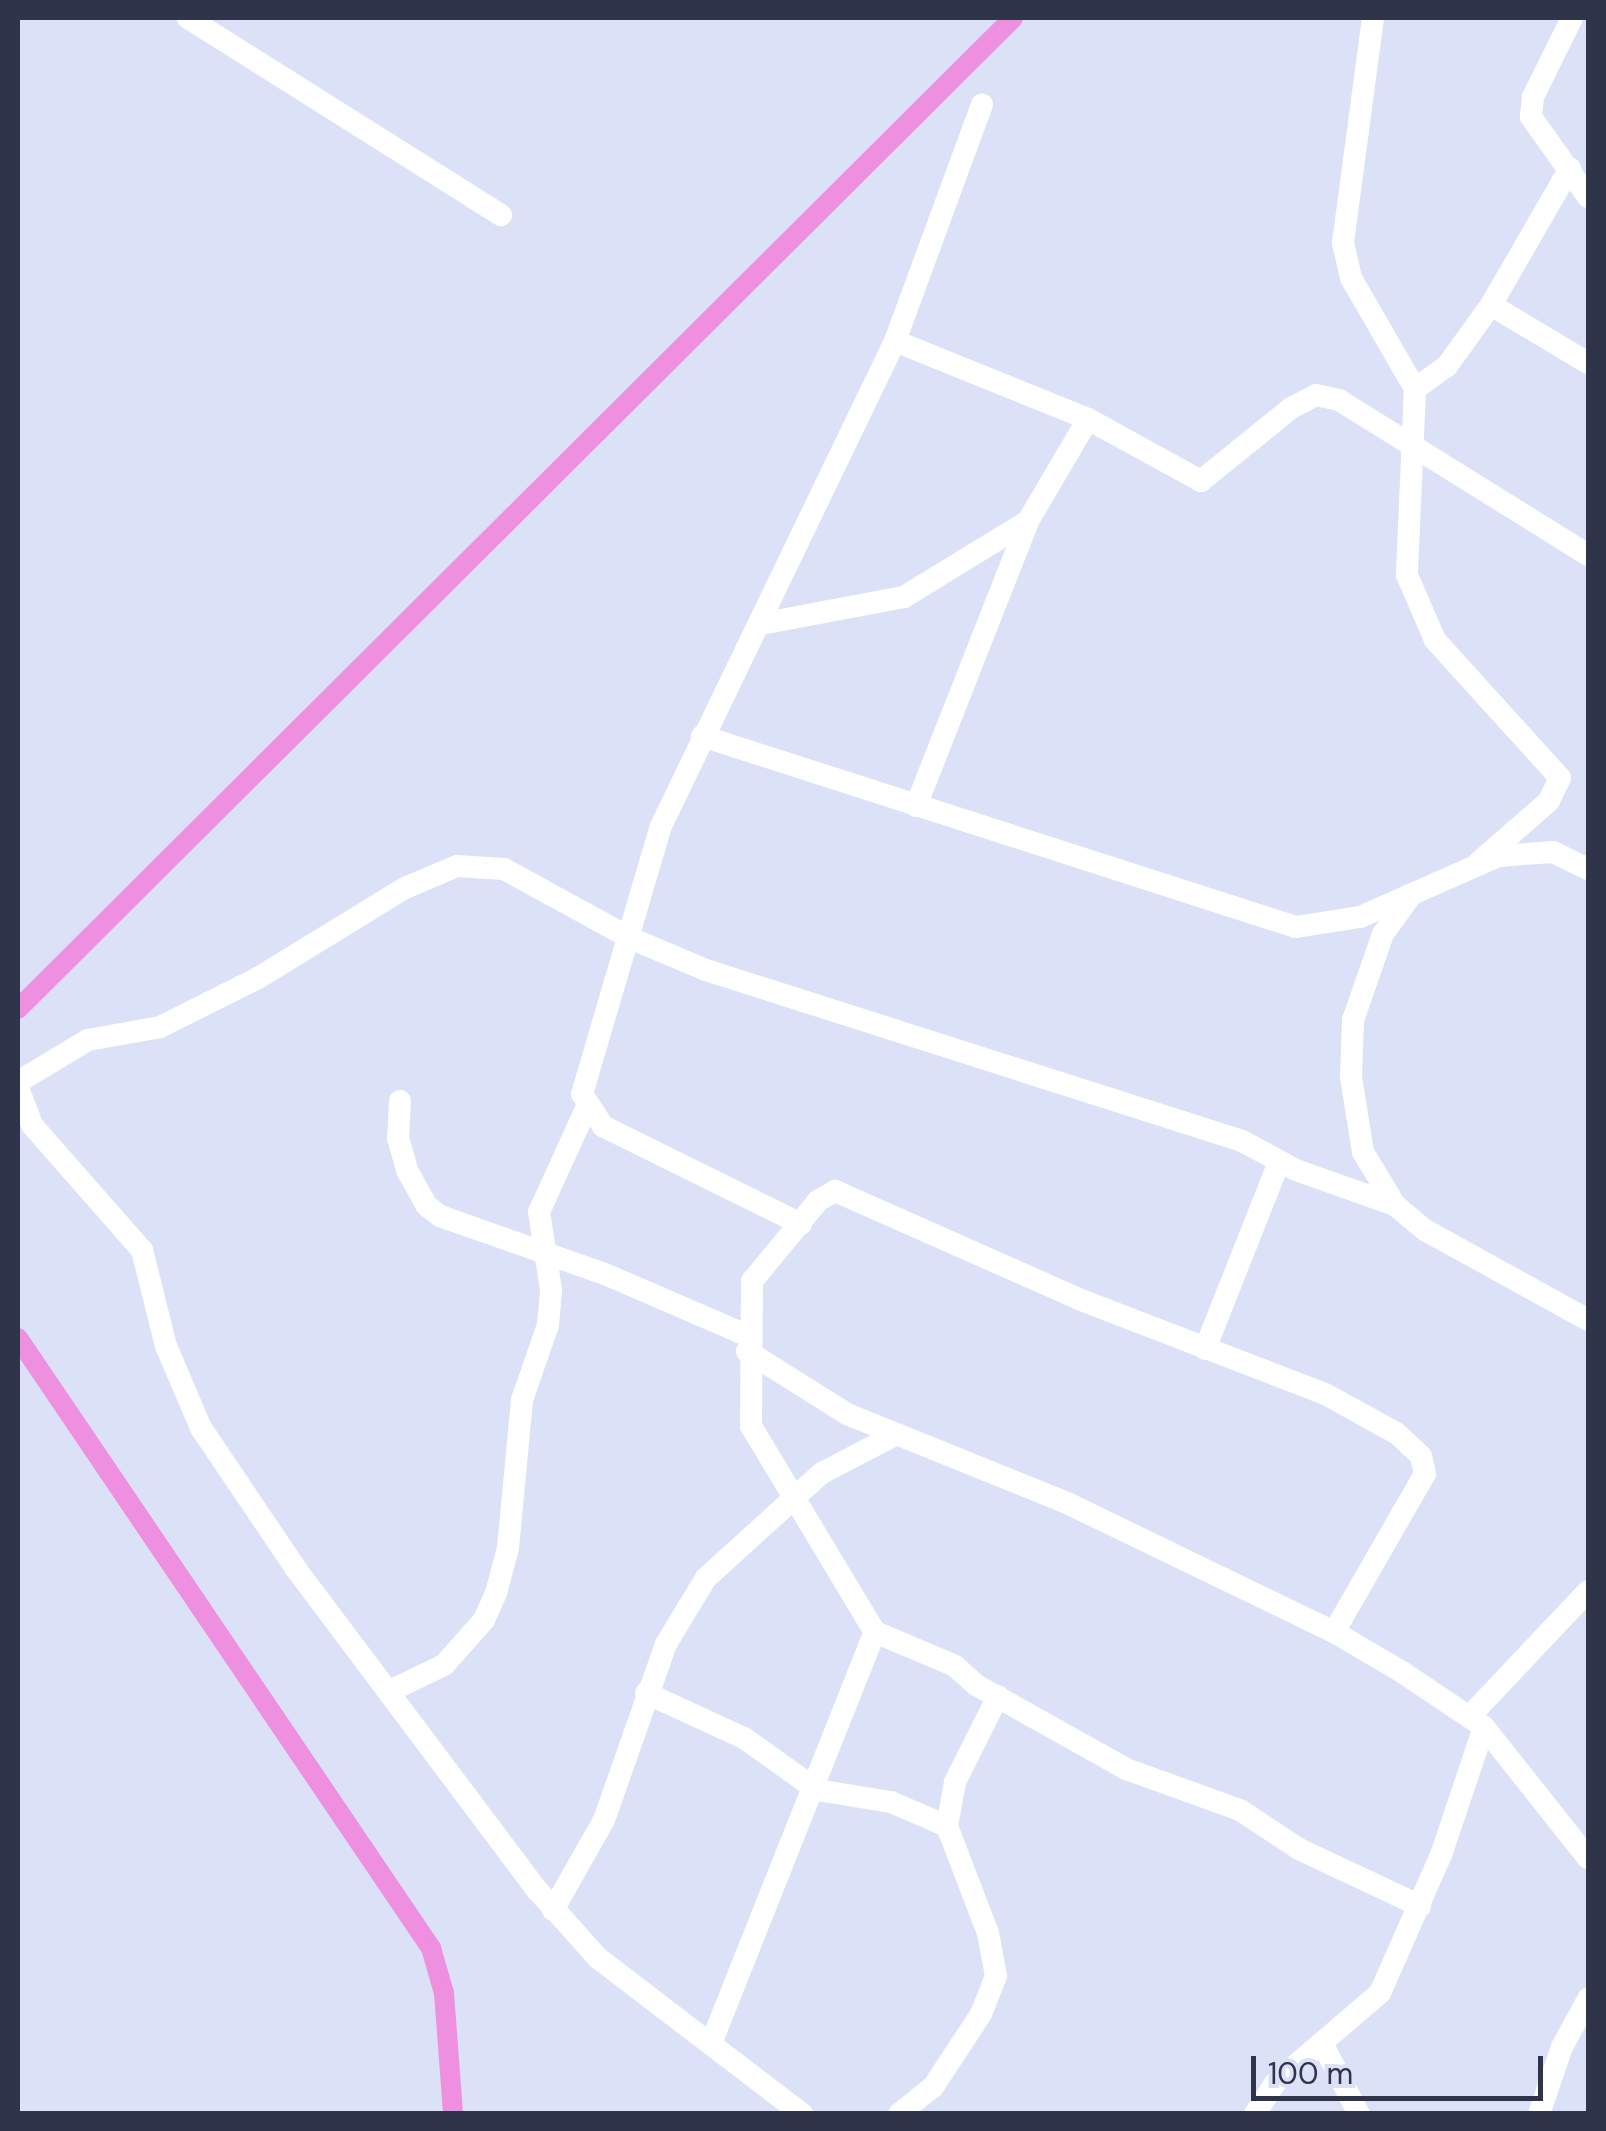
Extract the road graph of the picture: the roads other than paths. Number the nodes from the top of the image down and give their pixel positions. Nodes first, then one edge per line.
1 (188, 18) edge
2 (1373, 18) edge
3 (1572, 18) edge
4 (982, 104) dead end
5 (1570, 168) junction
6 (1588, 197) edge
7 (501, 215) dead end
8 (1491, 305) junction
9 (896, 340) junction
10 (1588, 363) edge
11 (1414, 389) junction
12 (1088, 419) junction
13 (1416, 446) junction
14 (1028, 521) junction
15 (1588, 554) edge
16 (761, 624) junction
17 (702, 736) junction
18 (916, 806) junction
19 (1478, 863) junction
20 (1588, 869) edge
21 (1410, 897) junction
22 (630, 938) junction
23 (18, 1085) edge
24 (400, 1100) dead end
25 (586, 1108) junction
26 (1279, 1162) junction
27 (1395, 1204) junction
28 (801, 1224) junction
29 (548, 1255) junction
30 (1588, 1320) edge
31 (747, 1343) junction
32 (1205, 1349) junction
33 (893, 1436) junction
34 (795, 1496) junction
35 (1588, 1591) edge
36 (876, 1632) junction
37 (1334, 1632) junction
38 (392, 1690) junction
39 (646, 1693) junction
40 (998, 1696) junction
41 (1476, 1722) junction
42 (817, 1790) junction
43 (1588, 1822) edge
44 (1564, 1823) junction
45 (947, 1826) junction
46 (1588, 1858) edge
47 (1420, 1906) junction
48 (553, 1910) junction
49 (1588, 1999) edge
50 (712, 2041) junction
51 (1322, 2043) junction
52 (802, 2114) edge
53 (899, 2114) edge
54 (1255, 2114) edge
55 (1360, 2114) edge
56 (1539, 2114) edge

1 - 7 street
2 - 11 street
3 - 5 street
4 - 9 street
5 - 6 street
5 - 8 street
8 - 10 street
8 - 11 street
9 - 12 street
9 - 16 street
11 - 13 street
12 - 13 street
12 - 14 street
13 - 15 street
13 - 19 street
14 - 16 street
14 - 18 street
16 - 17 street
17 - 18 street
17 - 22 street
18 - 21 street
19 - 20 street
19 - 21 street
21 - 27 street
22 - 23 street
22 - 25 street
22 - 26 street
23 - 38 street
24 - 29 street
25 - 28 street
25 - 29 street
26 - 27 street
26 - 32 street
27 - 30 street
28 - 31 street
28 - 32 street
29 - 31 street
29 - 38 street
31 - 33 street
31 - 34 street
32 - 37 street
33 - 34 street
33 - 37 street
34 - 36 street
34 - 39 street
35 - 41 street
36 - 40 street
36 - 42 street
37 - 41 street
38 - 48 street
39 - 42 street
39 - 48 street
40 - 45 street
40 - 47 street
41 - 44 street
41 - 47 street
42 - 45 street
42 - 50 street
43 - 44 street
44 - 46 street
45 - 53 street
47 - 51 street
48 - 50 street
49 - 56 street
50 - 52 street
51 - 54 street
51 - 55 street

